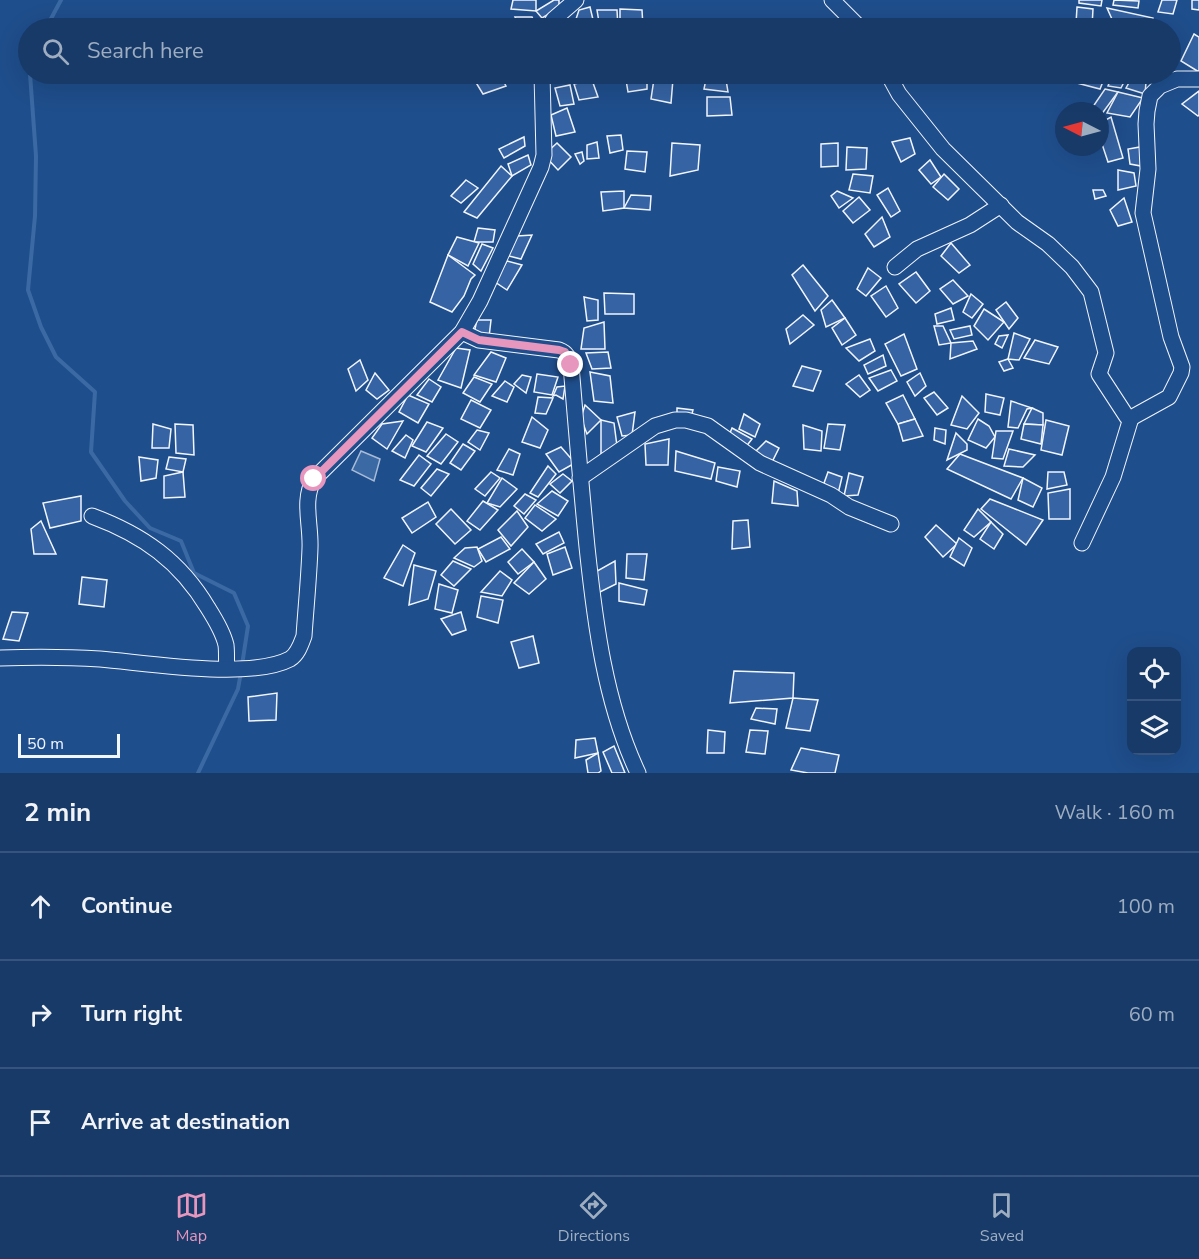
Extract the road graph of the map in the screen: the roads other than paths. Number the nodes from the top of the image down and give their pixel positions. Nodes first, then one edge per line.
1 (576, 0) edge
2 (832, 0) edge
3 (555, 18) edge
4 (850, 18) edge
5 (1181, 79) edge
6 (1199, 79) edge
7 (542, 84) edge
8 (893, 84) edge
9 (1165, 84) edge
10 (1001, 205) junction
11 (895, 267) dead end
12 (462, 332) junction
13 (1131, 418) junction
14 (580, 478) junction
15 (92, 516) dead end
16 (891, 524) dead end
17 (1082, 543) dead end
18 (0, 658) edge
19 (233, 669) junction
20 (638, 773) edge

1 - 3 street
2 - 4 street
5 - 6 street
7 - 12 street
8 - 10 street
9 - 13 street
10 - 11 street
10 - 13 street
12 - 14 street
12 - 19 street
13 - 17 street
14 - 16 street
14 - 20 street
15 - 19 street
18 - 19 street

